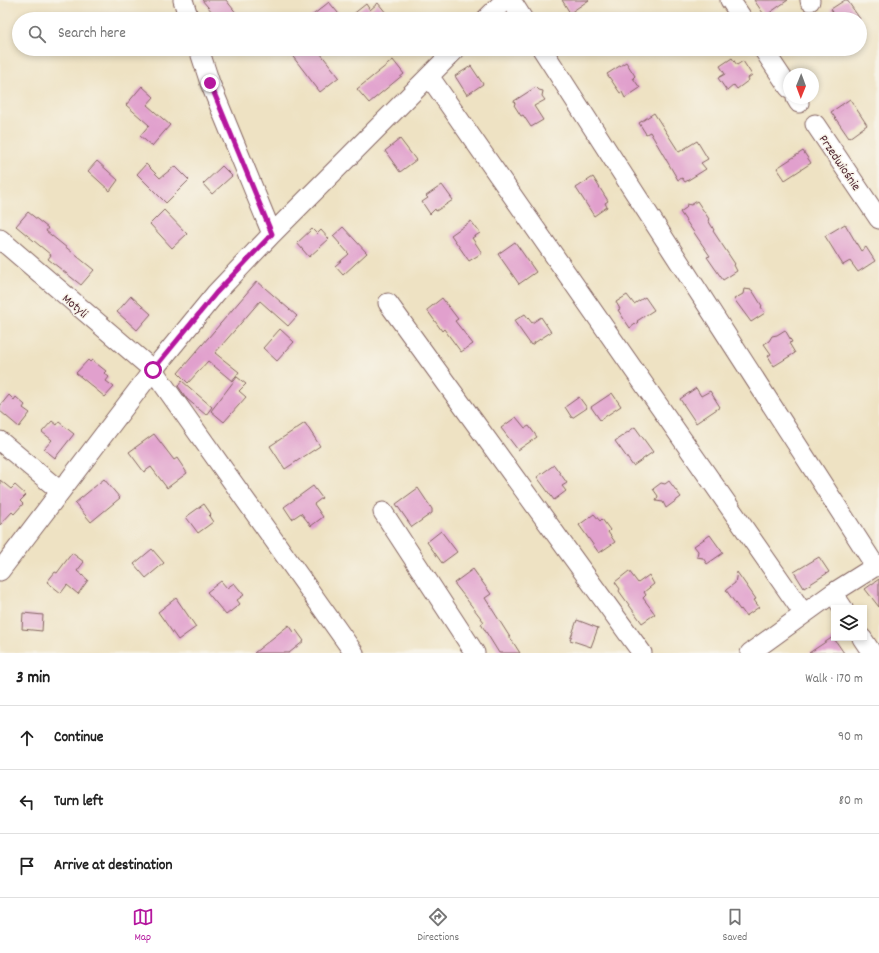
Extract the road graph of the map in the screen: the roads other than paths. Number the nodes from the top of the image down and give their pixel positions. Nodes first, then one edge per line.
1 (182, 0) edge
2 (505, 0) edge
3 (511, 0) edge
4 (730, 0) edge
5 (186, 12) edge
6 (493, 12) edge
7 (519, 12) edge
8 (738, 12) edge
9 (201, 56) edge
10 (449, 56) edge
11 (547, 56) edge
12 (768, 56) edge
13 (429, 76) junction
14 (783, 78) edge
15 (816, 124) dead end
16 (879, 219) edge
17 (272, 234) junction
18 (0, 239) edge
19 (388, 303) dead end
20 (153, 370) junction
21 (0, 441) edge
22 (60, 491) junction
23 (383, 512) dead end
24 (878, 566) edge
25 (0, 571) edge
26 (838, 601) edge
27 (804, 614) junction
28 (864, 641) edge
29 (772, 647) edge
30 (351, 649) edge
31 (475, 653) edge
32 (642, 653) edge
33 (750, 653) edge
34 (872, 653) edge

1 - 5 street
2 - 6 street
3 - 7 street
4 - 8 street
9 - 17 street
10 - 13 street
11 - 24 street
12 - 14 street
13 - 17 street
13 - 27 street
15 - 16 street, Przedwiośnie
17 - 20 street
18 - 20 street, Motyli
19 - 32 street
20 - 22 street
20 - 30 street, Motyli
21 - 22 street
22 - 25 street
23 - 31 street
24 - 26 street
26 - 27 street
27 - 29 street
28 - 34 street
29 - 33 street

